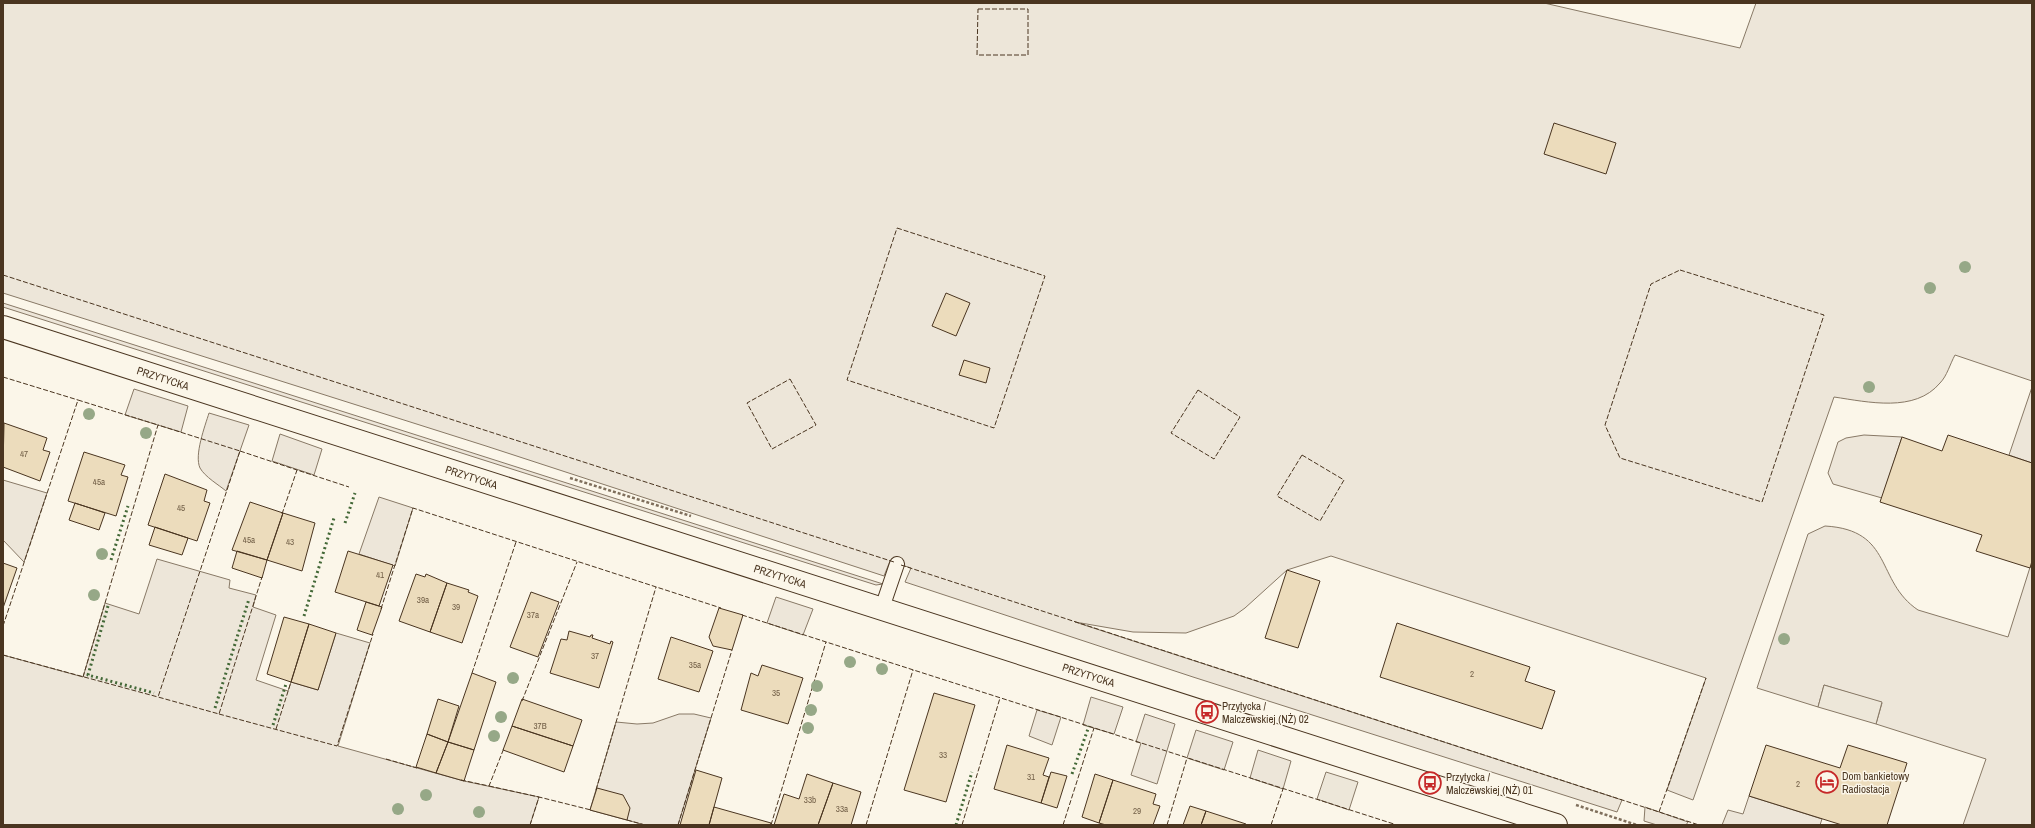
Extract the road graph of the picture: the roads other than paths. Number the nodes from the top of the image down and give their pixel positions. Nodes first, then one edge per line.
1 (3, 327) edge
2 (897, 564) dead end
3 (882, 608) junction
4 (1556, 825) edge

1 - 3 main road, PRZYTYCKA
2 - 3 lane
3 - 4 main road, PRZYTYCKA

